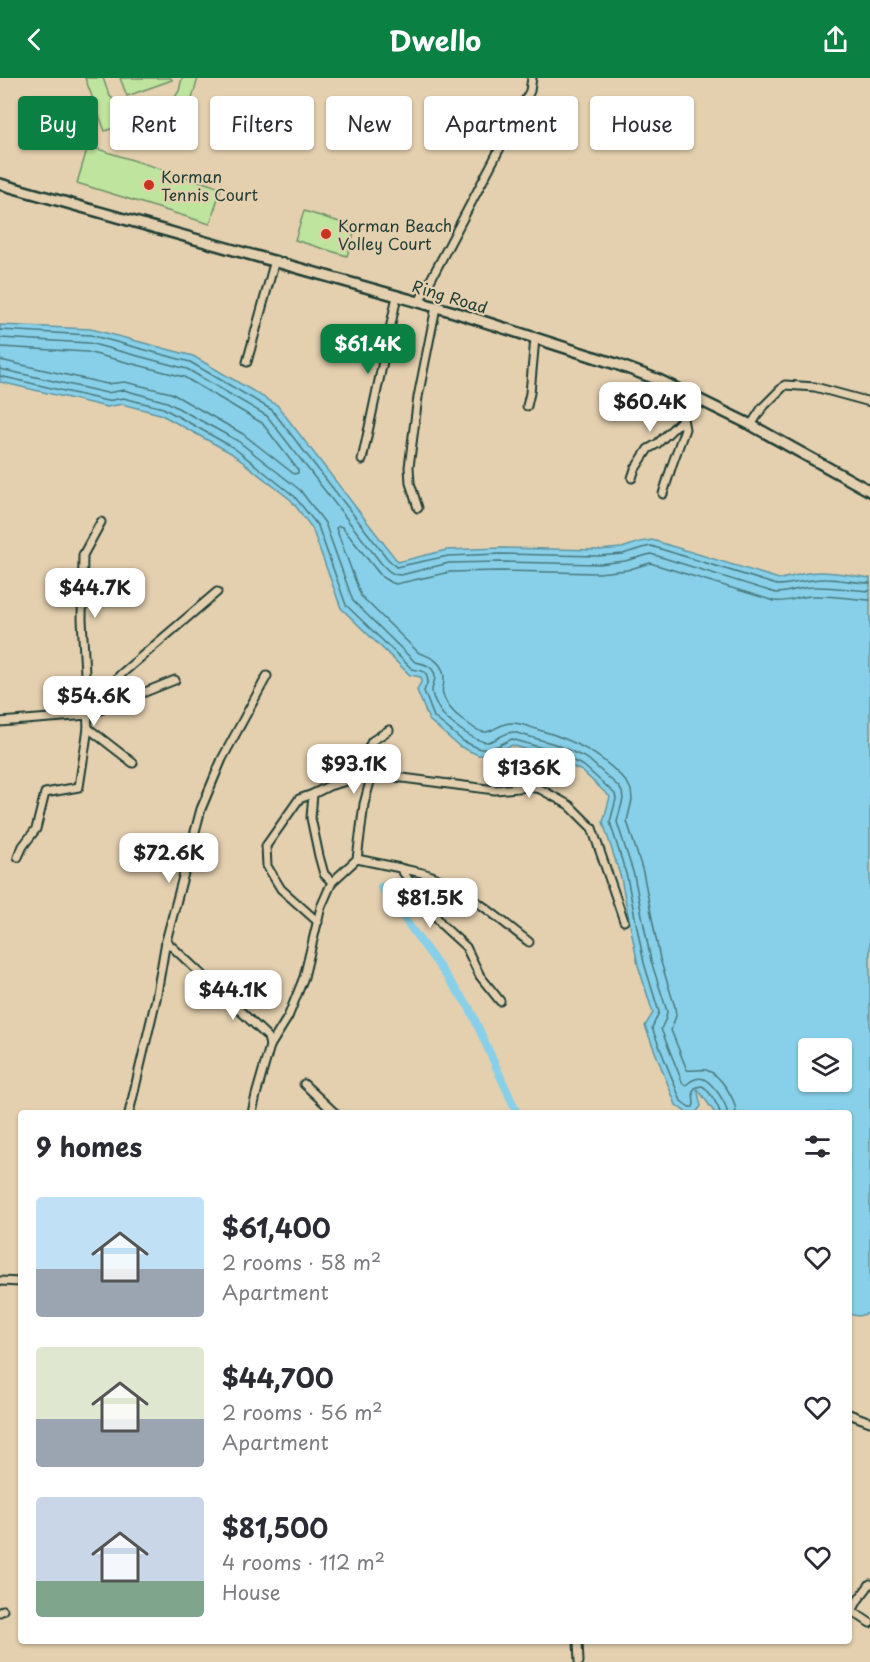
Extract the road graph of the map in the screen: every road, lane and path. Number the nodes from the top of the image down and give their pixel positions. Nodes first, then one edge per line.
1 (532, 78) edge
2 (0, 184) edge
3 (275, 260) junction
4 (397, 296) junction
5 (419, 302) junction
6 (436, 307) junction
7 (535, 338) junction
8 (247, 362) dead end
9 (692, 396) junction
10 (870, 402) edge
11 (527, 406) dead end
12 (683, 419) junction
13 (750, 425) junction
14 (362, 460) dead end
15 (632, 478) dead end
16 (870, 491) edge
17 (663, 494) dead end
18 (418, 508) dead end
19 (101, 522) dead end
20 (217, 592) dead end
21 (267, 676) dead end
22 (175, 680) dead end
23 (88, 715) junction
24 (0, 722) edge
25 (88, 728) junction
26 (389, 730) dead end
27 (132, 763) dead end
28 (372, 774) junction
29 (313, 794) junction
30 (18, 857) dead end
31 (357, 859) junction
32 (400, 868) junction
33 (332, 882) junction
34 (624, 921) dead end
35 (318, 922) junction
36 (166, 941) junction
37 (530, 942) dead end
38 (500, 1001) dead end
39 (270, 1046) junction
40 (304, 1084) dead end
41 (130, 1110) edge
42 (253, 1110) edge
43 (331, 1110) edge
44 (0, 1281) edge
45 (18, 1282) edge
46 (852, 1415) edge
47 (870, 1422) edge
48 (870, 1584) edge
49 (870, 1623) edge
50 (578, 1644) edge
51 (579, 1662) edge

1 - 5 street
2 - 3 main road, Ring Road
3 - 4 main road, Ring Road
3 - 8 street
4 - 5 main road, Ring Road
4 - 14 street
5 - 6 main road, Ring Road
6 - 7 main road, Ring Road
6 - 18 street
7 - 9 main road, Ring Road
7 - 11 street
9 - 12 street
9 - 13 main road, Ring Road
10 - 13 street
12 - 15 street
12 - 17 street
13 - 16 main road, Ring Road
19 - 23 street
20 - 23 street
21 - 36 street
22 - 23 street
23 - 24 street
23 - 25 street
25 - 27 street
25 - 30 street
26 - 28 street
28 - 29 street
28 - 31 street
28 - 34 street
29 - 33 street
29 - 35 street
31 - 32 street
31 - 33 street
32 - 37 street
32 - 38 street
33 - 35 street
35 - 39 street
36 - 39 street
36 - 41 street
39 - 42 street
40 - 43 street
44 - 45 street
46 - 47 street
48 - 49 street
50 - 51 street

